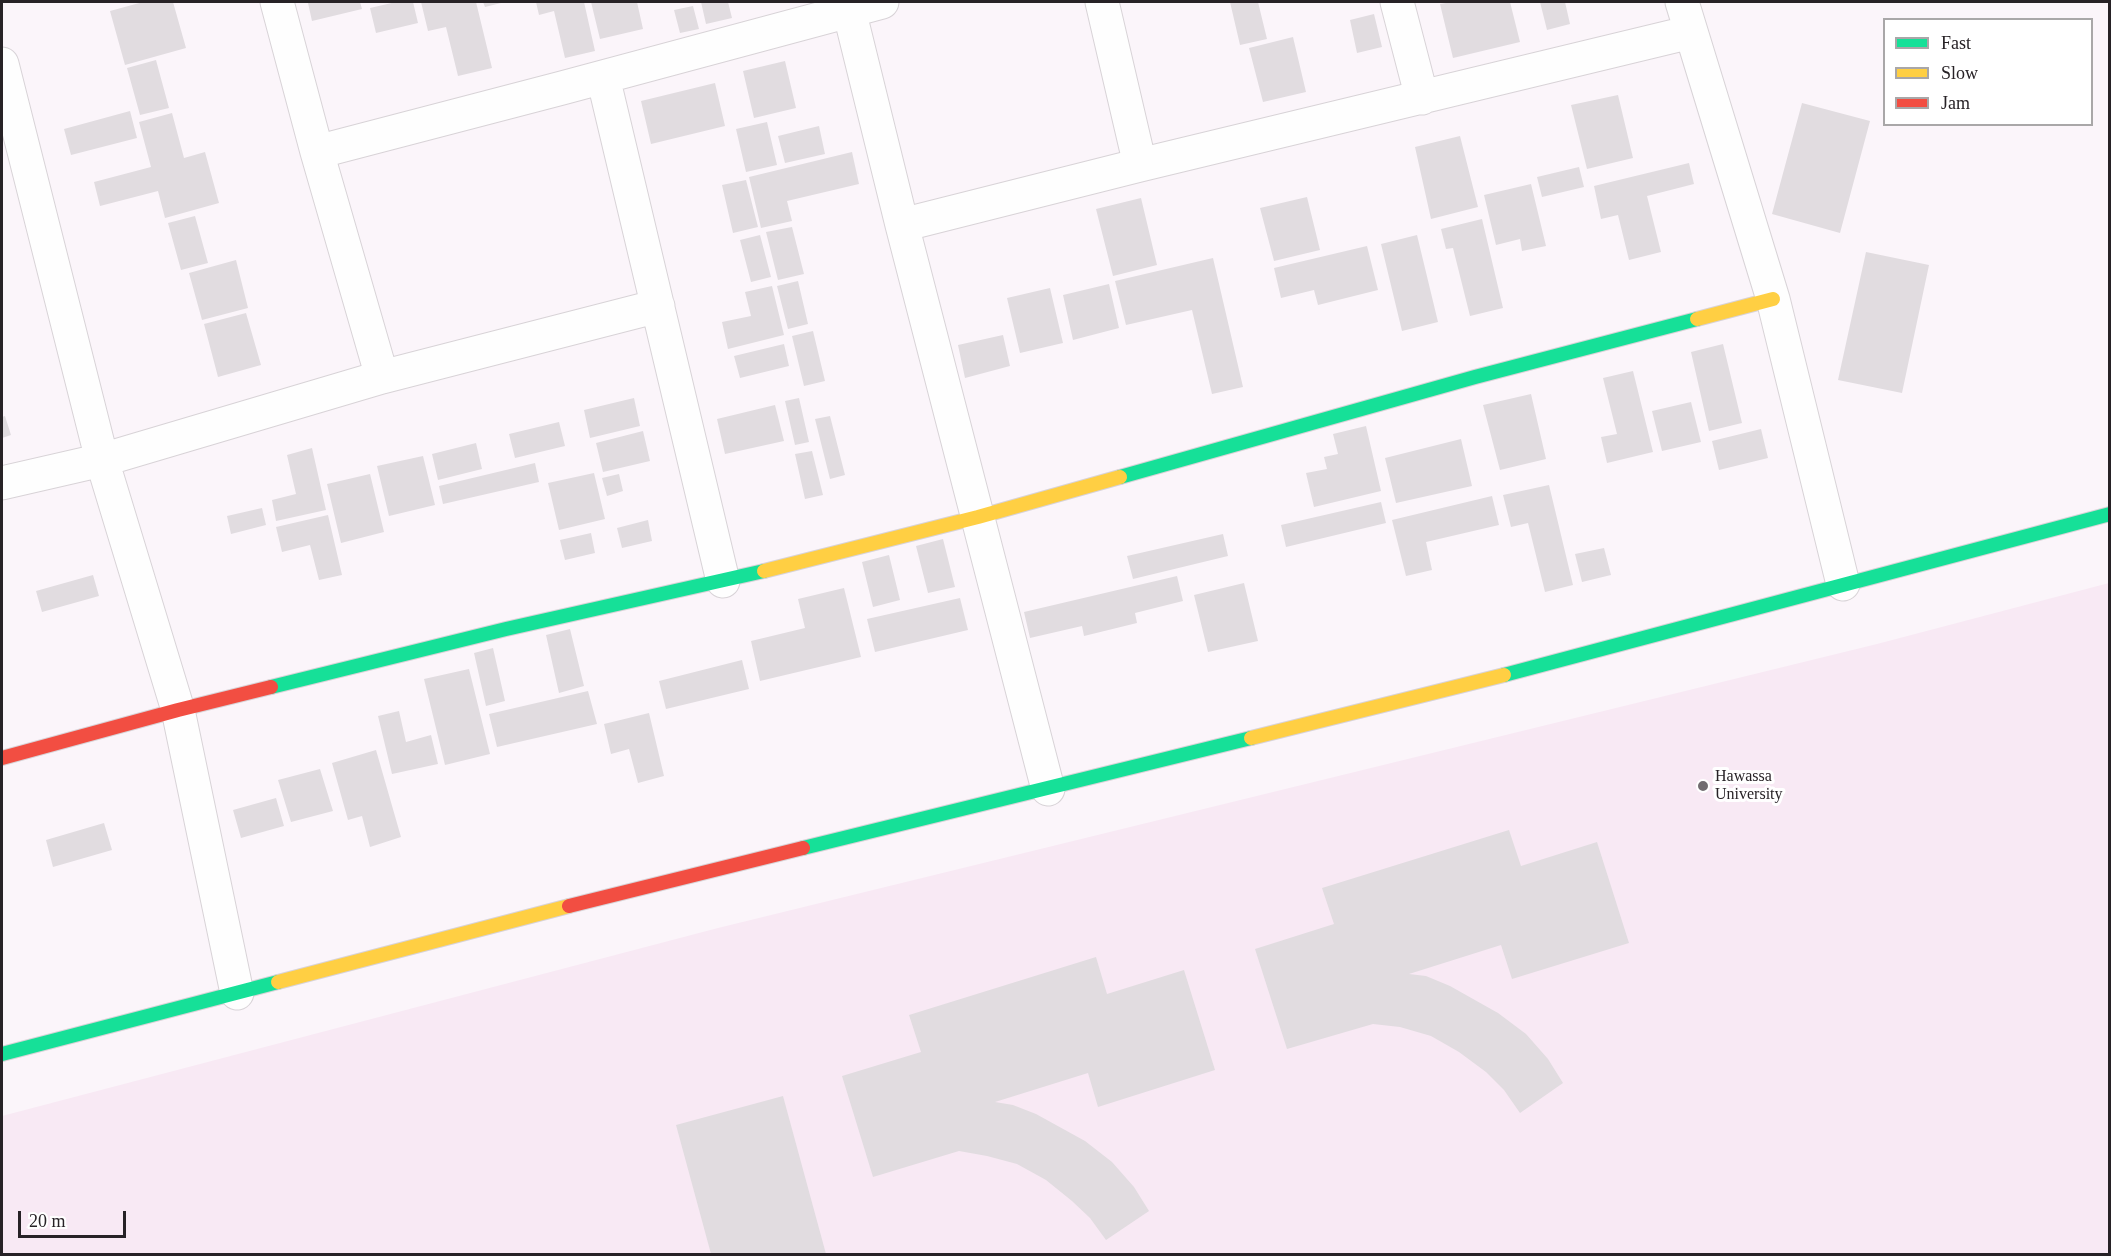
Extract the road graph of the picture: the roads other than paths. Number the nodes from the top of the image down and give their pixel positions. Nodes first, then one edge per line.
1 (277, 2) edge
2 (882, 2) edge
3 (1102, 2) edge
4 (1397, 2) edge
5 (849, 10) junction
6 (1687, 17) edge
7 (2, 64) edge
8 (603, 77) junction
9 (1422, 98) junction
10 (317, 152) junction
11 (1140, 165) junction
12 (902, 225) junction
13 (1773, 299) junction
14 (658, 306) junction
15 (382, 377) junction
16 (102, 460) junction
17 (2, 483) edge
18 (2109, 513) edge
19 (978, 517) junction
20 (723, 581) junction
21 (1843, 584) junction
22 (178, 710) junction
23 (2, 758) edge
24 (1048, 789) junction
25 (237, 993) junction
26 (2, 1054) edge

1 - 10 street
2 - 5 street
3 - 11 street
4 - 9 street
5 - 8 street
5 - 12 street
6 - 9 street
6 - 13 street
7 - 16 street
8 - 10 street
8 - 14 street
9 - 11 street
10 - 15 street
11 - 12 street
12 - 19 street
13 - 19 street
13 - 21 street
14 - 15 street
14 - 20 street
15 - 16 street
16 - 17 street
16 - 22 street
18 - 21 street
19 - 20 street
19 - 24 street
20 - 22 street
21 - 24 street
22 - 23 street
22 - 25 street
24 - 25 street
25 - 26 street

